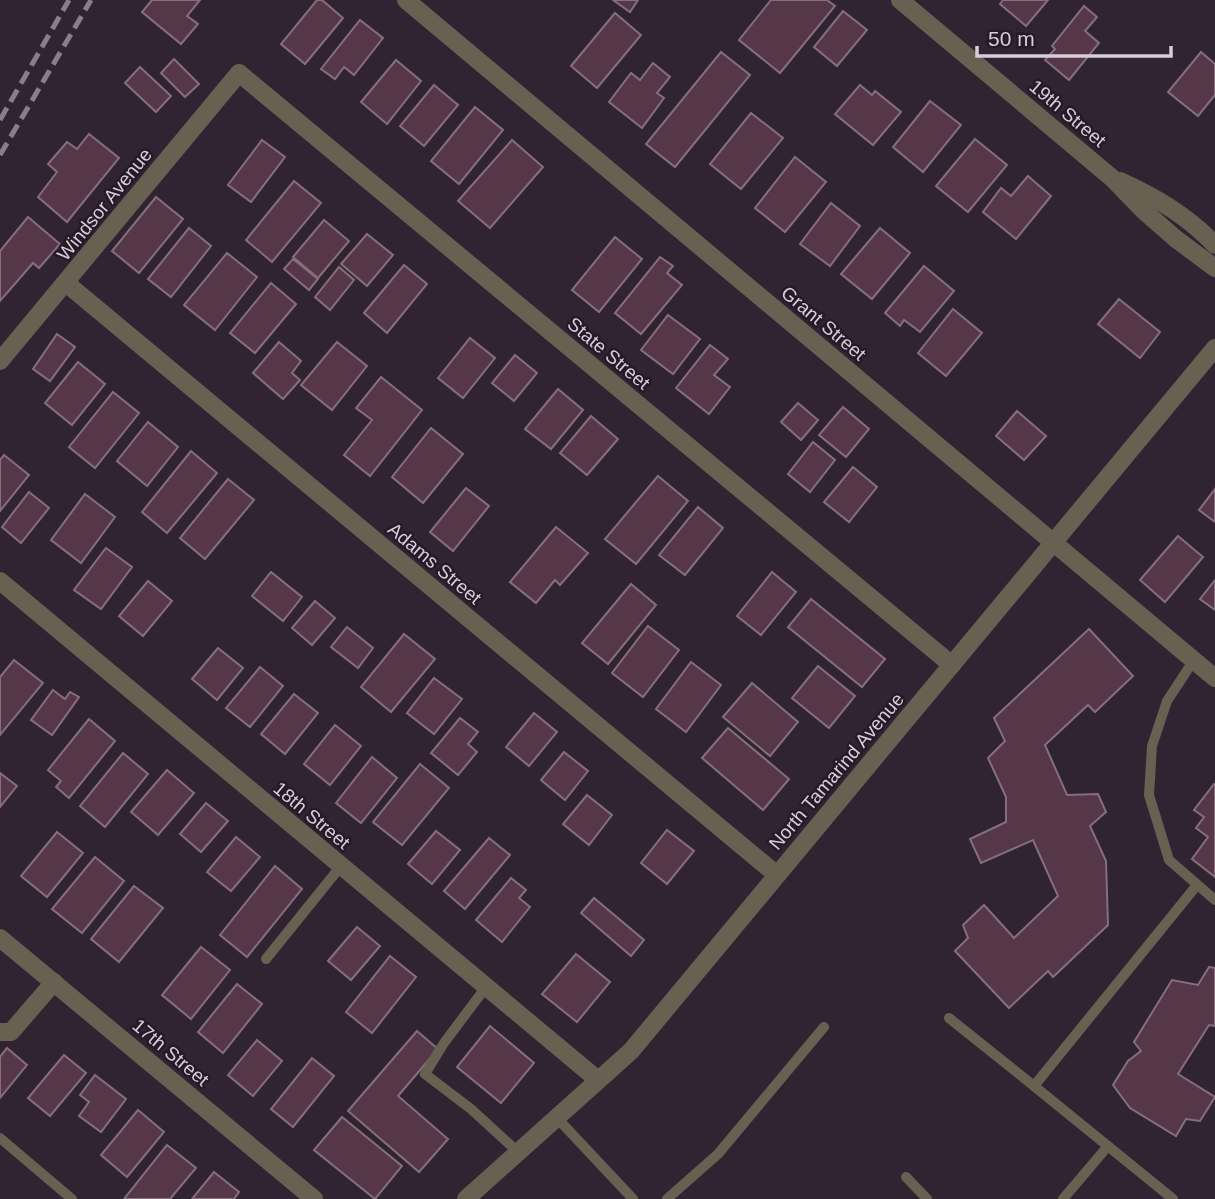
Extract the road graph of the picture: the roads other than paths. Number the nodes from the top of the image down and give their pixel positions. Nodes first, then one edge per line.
1 (406, 0) edge
2 (900, 0) edge
3 (239, 73) joint
4 (1112, 178) junction
5 (1215, 245) edge
6 (1215, 268) edge
7 (66, 283) junction
8 (1215, 348) edge
9 (0, 361) edge
10 (1053, 542) junction
11 (0, 582) edge
12 (1194, 660) junction
13 (952, 665) junction
14 (1215, 678) edge
15 (341, 866) junction
16 (777, 875) junction
17 (1197, 885) junction
18 (1215, 900) edge
19 (0, 938) edge
20 (265, 958) dead end
21 (54, 982) junction
22 (486, 987) junction
23 (948, 1018) dead end
24 (824, 1027) dead end
25 (0, 1032) edge
26 (598, 1080) junction
27 (1034, 1086) junction
28 (557, 1118) junction
29 (0, 1138) edge
30 (1108, 1146) junction
31 (518, 1152) junction
32 (906, 1177) dead end
33 (72, 1199) edge
34 (314, 1199) edge
35 (466, 1199) edge
36 (633, 1199) edge
37 (667, 1199) edge
38 (927, 1199) edge
39 (1063, 1199) edge
40 (1174, 1199) edge

1 - 10 street, Grant Street
2 - 4 street, 19th Street
3 - 7 street, Windsor Avenue
3 - 13 street, State Street
4 - 5 street, 19th Street
4 - 6 street, 19th Street
7 - 9 street, Windsor Avenue
7 - 16 street, Adams Street
8 - 10 street, North Tamarind Avenue
10 - 12 street, Grant Street
10 - 13 street, North Tamarind Avenue
11 - 15 street, 18th Street
12 - 14 street, Grant Street
12 - 17 lane
13 - 16 street, North Tamarind Avenue
15 - 20 lane
15 - 22 street, 18th Street
16 - 26 street, North Tamarind Avenue
17 - 18 lane
17 - 27 lane
19 - 21 street, 17th Street
21 - 25 street
21 - 34 street, 17th Street
22 - 26 street, 18th Street
22 - 31 lane
23 - 27 lane
24 - 37 lane
26 - 28 street, North Tamarind Avenue
27 - 30 lane
28 - 31 street, North Tamarind Avenue
28 - 36 lane
29 - 33 lane
30 - 39 lane
30 - 40 lane
31 - 35 street, North Tamarind Avenue
32 - 38 lane

